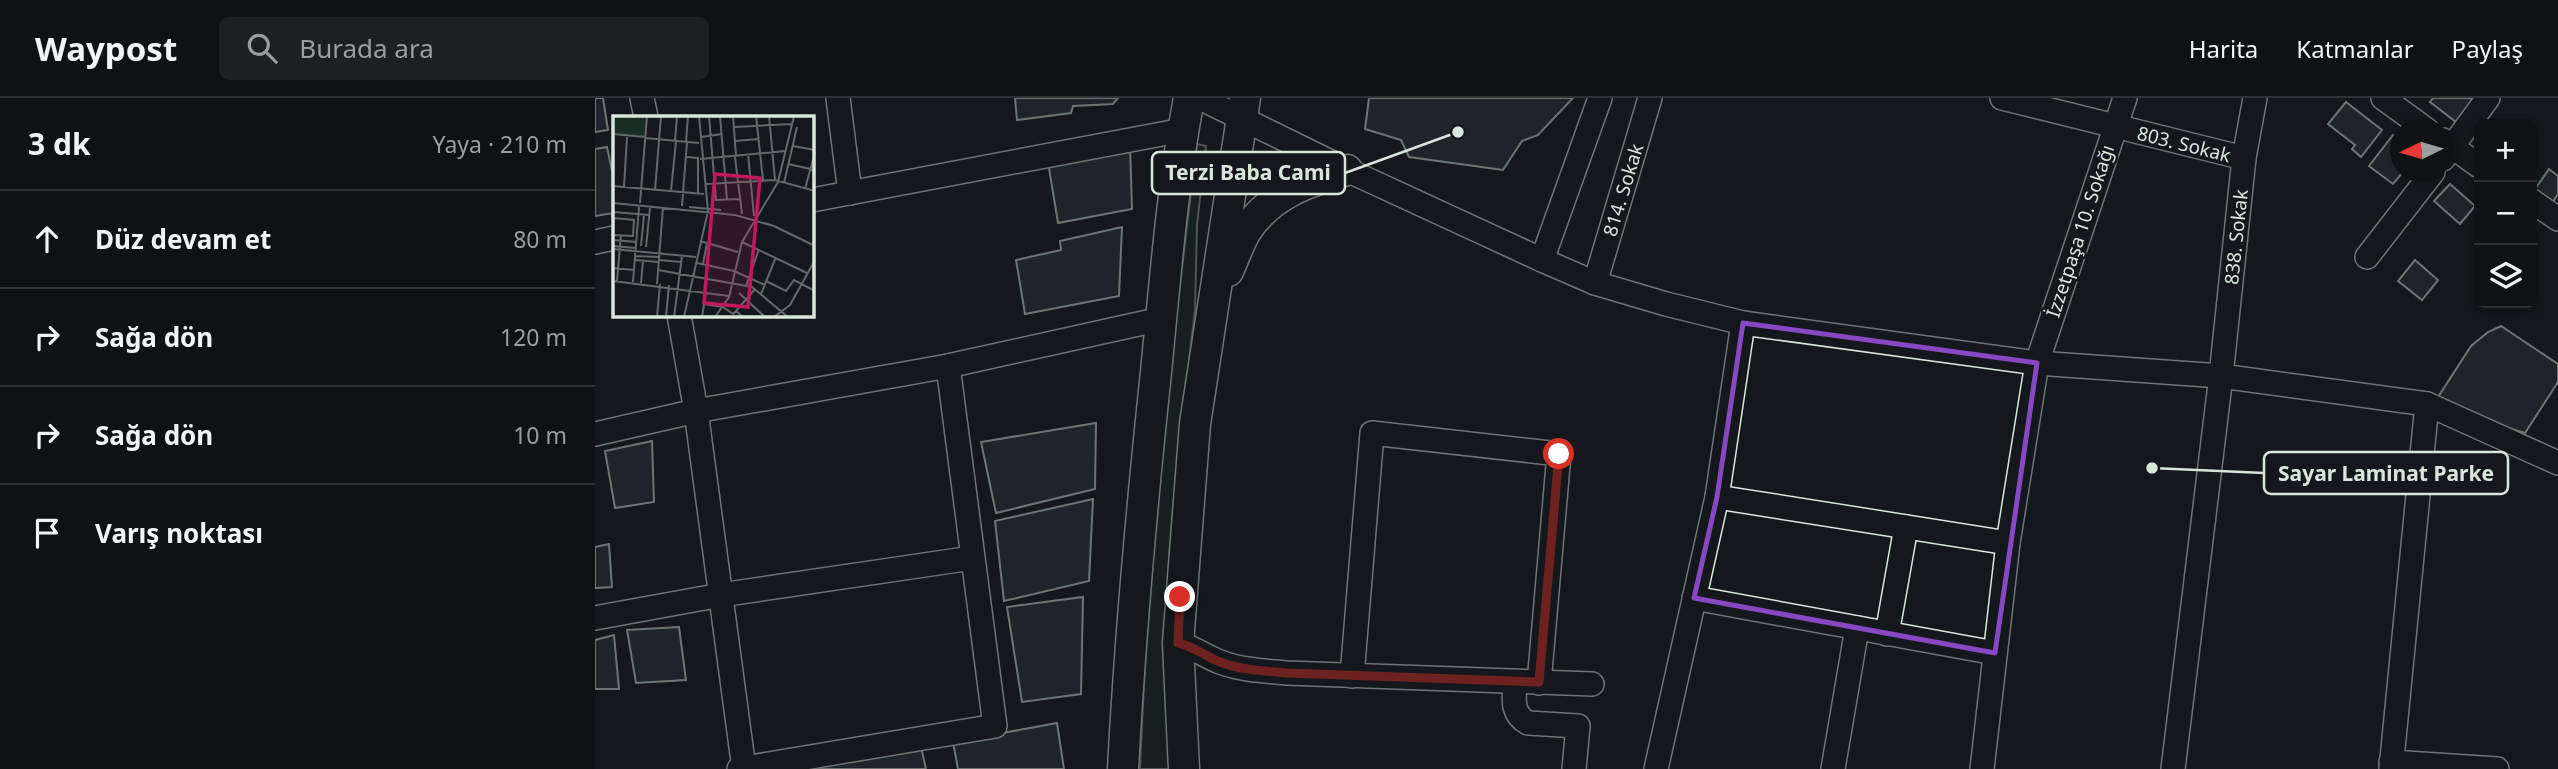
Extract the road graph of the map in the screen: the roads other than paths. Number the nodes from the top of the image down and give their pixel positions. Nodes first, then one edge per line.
1 (642, 98) edge
2 (838, 98) edge
3 (1189, 98) edge
4 (1200, 98) edge
5 (1600, 98) edge
6 (1650, 98) edge
7 (2002, 98) edge
8 (2125, 98) edge
9 (2255, 98) edge
10 (2383, 98) edge
11 (2488, 98) edge
12 (1244, 109) edge
13 (646, 116) edge
14 (2412, 119) edge
15 (2114, 127) junction
16 (1183, 130) junction
17 (2453, 140) edge
18 (2453, 153) edge
19 (2244, 158) junction
20 (2474, 163) edge
21 (1347, 170) junction
22 (2425, 182) edge
23 (851, 193) junction
24 (814, 200) edge
25 (2537, 204) edge
26 (2558, 219) edge
27 (613, 238) edge
28 (595, 242) edge
29 (2368, 257) dead end
30 (1542, 260) junction
31 (1595, 283) junction
32 (1212, 307) junction
33 (679, 317) edge
34 (1161, 318) junction
35 (1743, 323) junction
36 (2037, 363) junction
37 (948, 366) junction
38 (2221, 376) junction
39 (2427, 404) junction
40 (696, 411) junction
41 (595, 433) edge
42 (2558, 463) edge
43 (1717, 497) junction
44 (1906, 527) junction
45 (2008, 543) junction
46 (972, 558) junction
47 (720, 595) junction
48 (1694, 598) junction
49 (595, 618) edge
50 (1857, 628) junction
51 (1887, 634) junction
52 (1178, 643) junction
53 (1995, 653) junction
54 (1352, 676) junction
55 (1515, 681) junction
56 (1539, 682) junction
57 (1592, 684) dead end
58 (2391, 766) edge
59 (742, 769) edge
60 (1123, 769) edge
61 (1184, 769) edge
62 (1574, 769) edge
63 (1656, 769) edge
64 (1833, 769) edge
65 (1982, 769) edge
66 (2173, 769) edge
67 (2497, 769) edge

1 - 13 street
2 - 23 street
3 - 16 main road
4 - 12 street
5 - 30 street
6 - 31 street, 814. Sokak
7 - 15 street, 803. Sokak
8 - 15 street, İzzetpaşa 10. Sokağı
9 - 19 street, 838. Sokak
10 - 14 street
11 - 17 street
12 - 21 street
12 - 32 main road
15 - 19 street, 803. Sokak
15 - 36 street, İzzetpaşa 10. Sokağı
16 - 23 street
16 - 34 main road
18 - 20 street
19 - 38 street, 838. Sokak
21 - 30 street
21 - 32 main road
22 - 29 street
23 - 24 street
25 - 26 street
27 - 28 street
30 - 31 street
31 - 35 street
32 - 52 main road
33 - 40 street
34 - 37 street
34 - 60 main road
35 - 36 street
35 - 43 street
36 - 38 street
36 - 45 street, İzzetpaşa 10. Sokağı
37 - 40 street
37 - 46 street
38 - 39 street
38 - 66 street, 838. Sokak
39 - 42 street
39 - 58 street
40 - 41 street
40 - 47 street
43 - 44 street
43 - 48 street
44 - 45 street
44 - 51 street
45 - 53 street, İzzetpaşa 10. Sokağı
46 - 47 street
46 - 59 street
47 - 49 street
47 - 59 street
48 - 50 street
48 - 63 street
50 - 51 street
50 - 64 street
51 - 53 street
52 - 54 street
52 - 61 main road
53 - 65 street, İzzetpaşa 10. Sokağı
54 - 55 street
54 - 56 street
55 - 56 street
55 - 62 street
56 - 57 street
58 - 67 street

